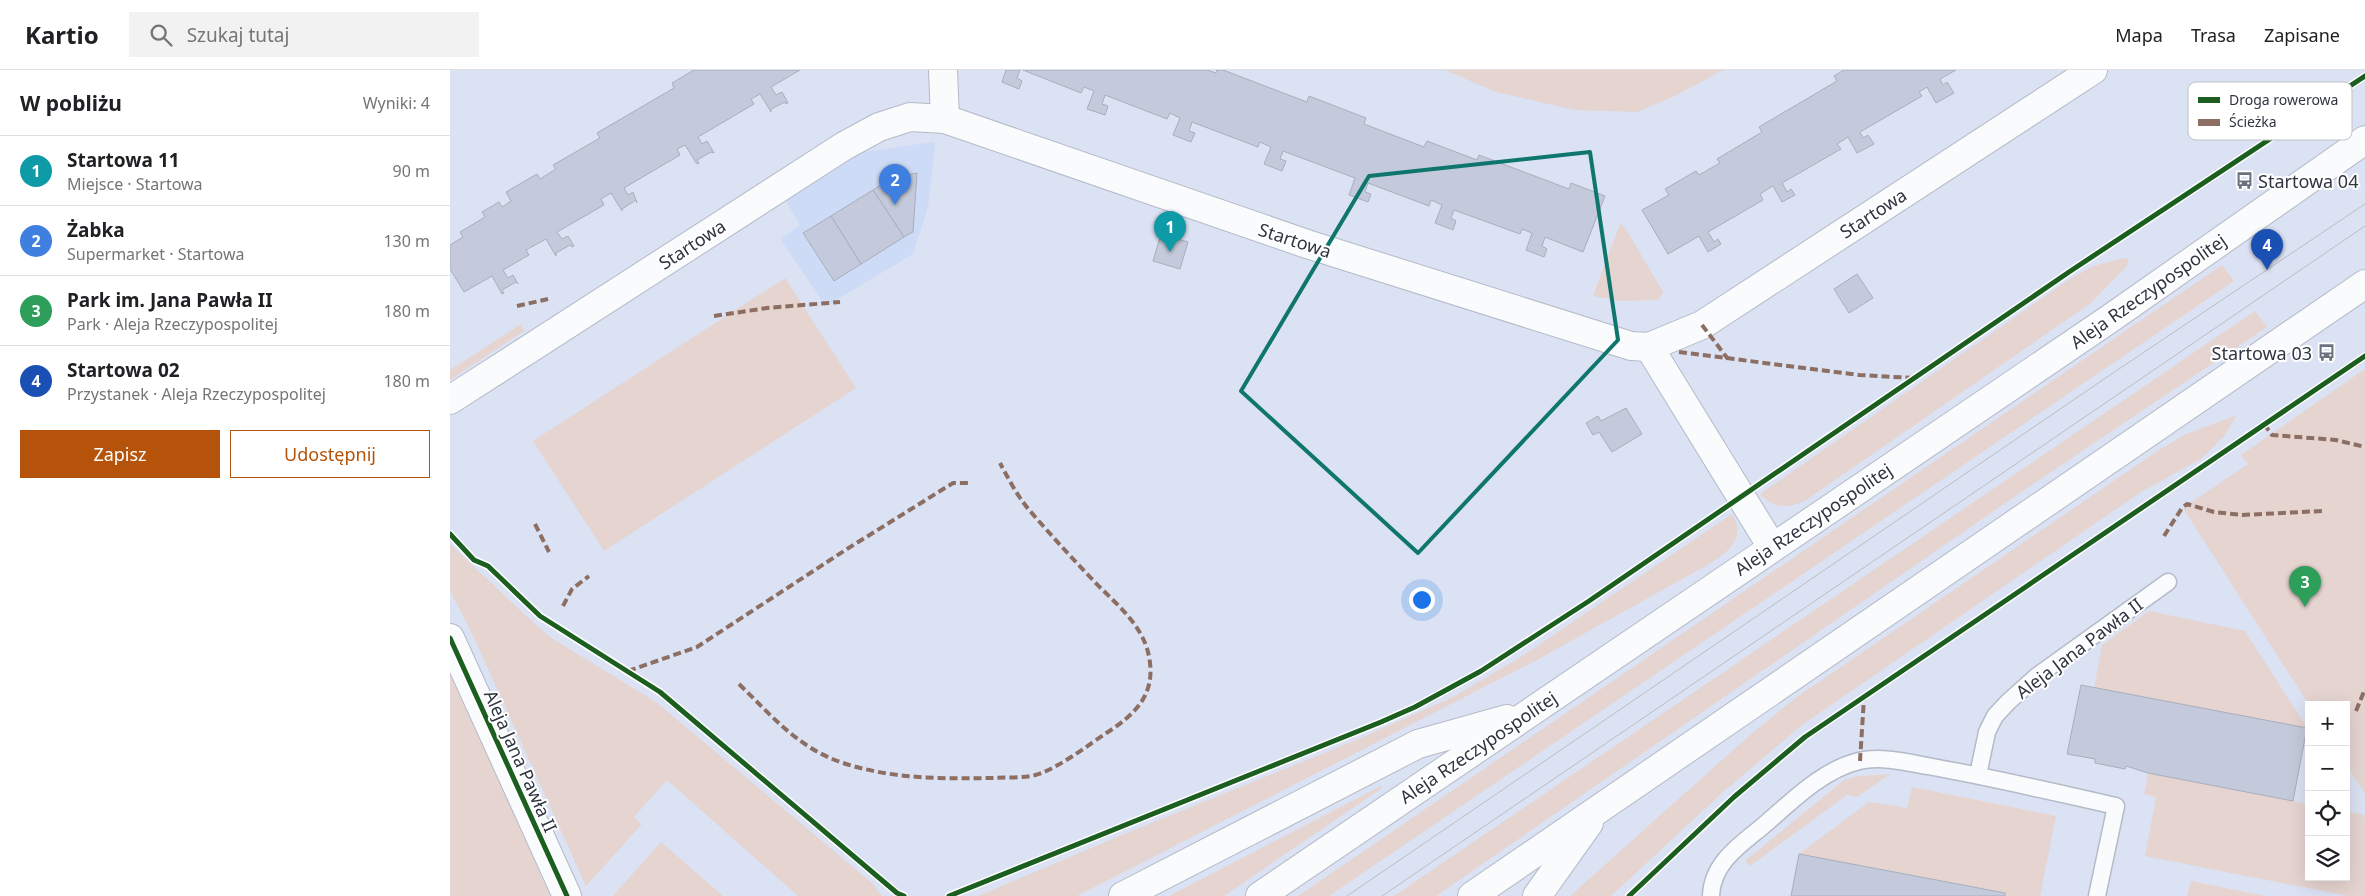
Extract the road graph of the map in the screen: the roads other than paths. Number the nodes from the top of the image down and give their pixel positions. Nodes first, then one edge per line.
1 (943, 70) edge
2 (2093, 70) edge
3 (945, 119) junction
4 (2365, 140) edge
5 (2365, 284) edge
6 (1649, 347) junction
7 (450, 400) edge
8 (1772, 547) junction
9 (2168, 582) dead end
10 (450, 638) edge
11 (1530, 712) junction
12 (1978, 776) junction
13 (1600, 808) junction
14 (567, 896) edge
15 (1123, 896) edge
16 (1260, 896) edge
17 (1472, 896) edge
18 (1537, 896) edge
19 (1711, 896) edge
20 (2097, 896) edge

1 - 3 main road
2 - 6 main road, Startowa
3 - 6 main road, Startowa
3 - 7 main road, Startowa
4 - 8 main road, Aleja Rzeczypospolitej
5 - 13 main road
6 - 8 main road
8 - 11 main road, Aleja Rzeczypospolitej
9 - 12 lane, Aleja Jana Pawła II
10 - 14 main road, Aleja Jana Pawła II
11 - 15 main road
11 - 16 main road, Aleja Rzeczypospolitej
12 - 19 lane
12 - 20 lane
13 - 17 main road
13 - 18 main road

